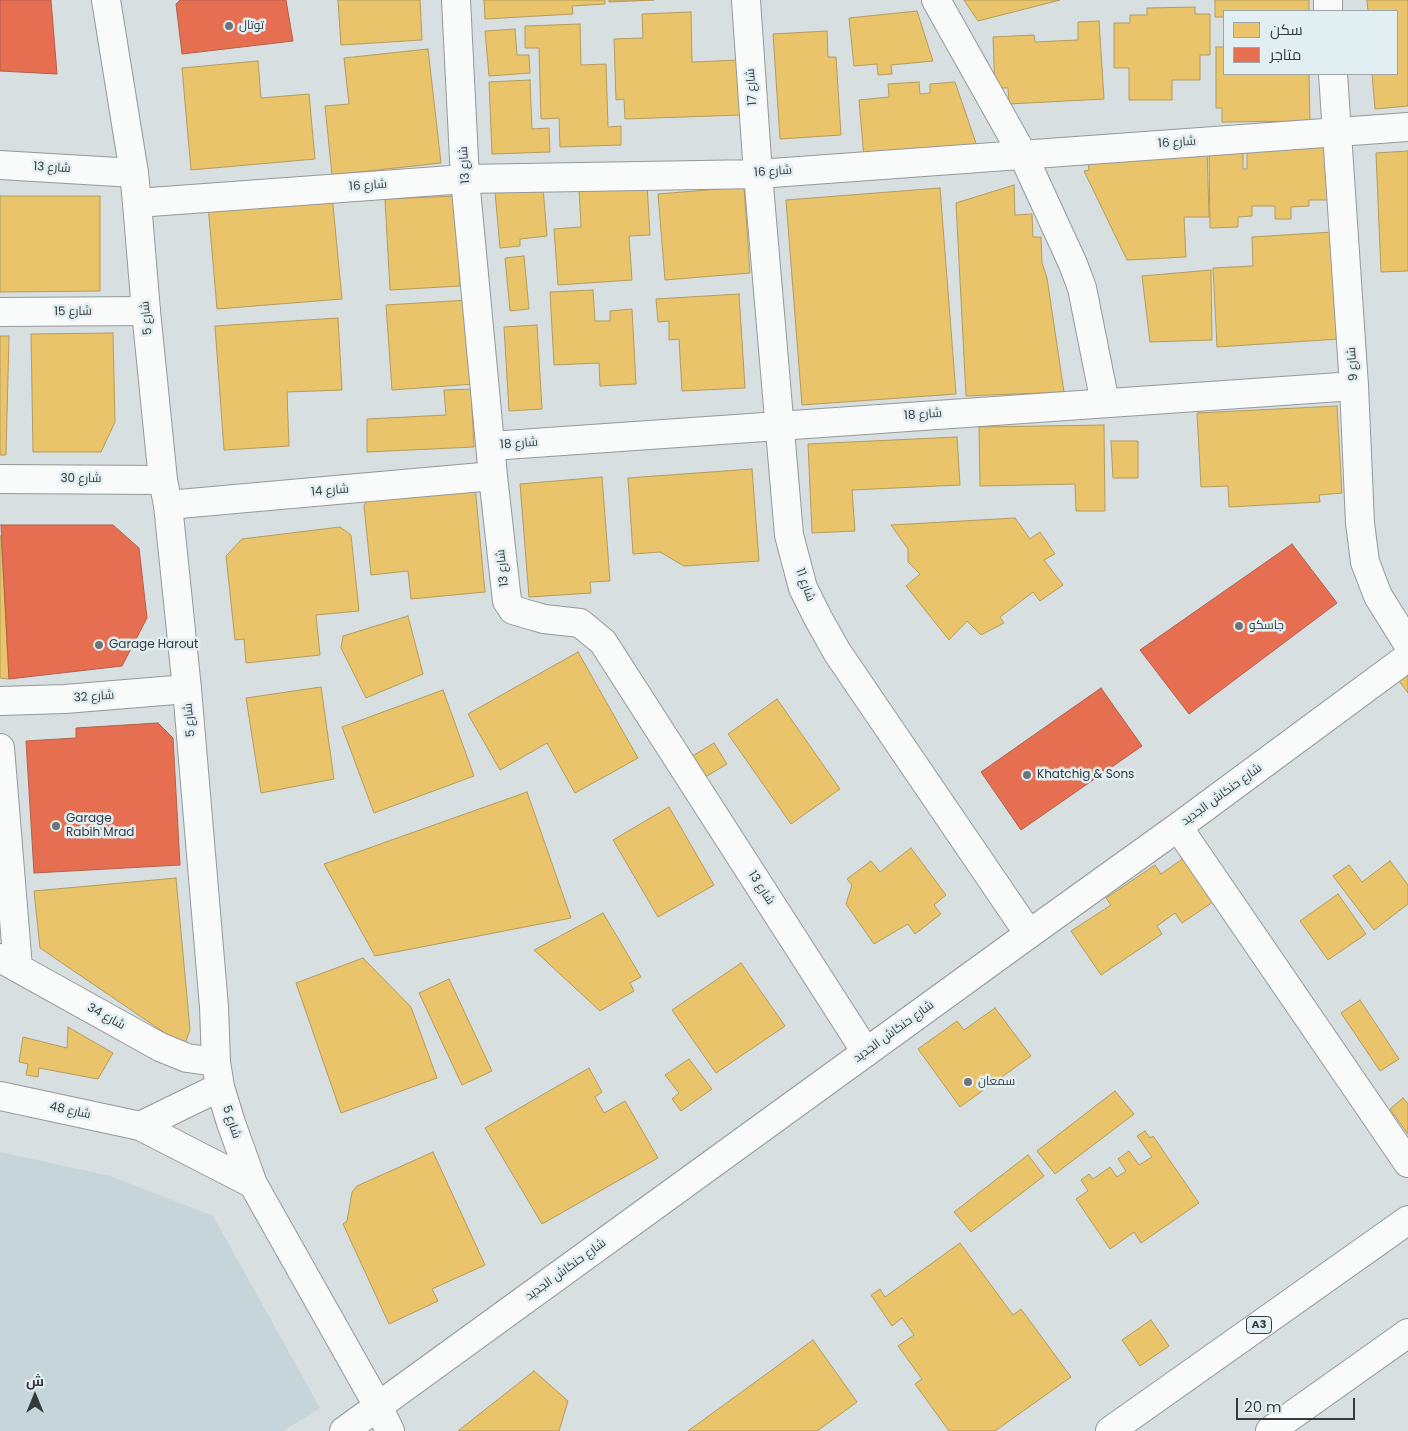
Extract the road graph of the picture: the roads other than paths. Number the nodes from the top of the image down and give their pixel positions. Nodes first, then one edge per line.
1 (106, 0) edge
2 (456, 0) edge
3 (746, 0) edge
4 (936, 0) edge
5 (1333, 75) edge
6 (1408, 127) edge
7 (1337, 131) junction
8 (1023, 154) junction
9 (0, 165) edge
10 (134, 173) junction
11 (758, 174) junction
12 (466, 179) junction
13 (138, 203) junction
14 (146, 311) junction
15 (0, 312) edge
16 (1354, 386) junction
17 (1105, 403) junction
18 (780, 425) junction
19 (491, 446) junction
20 (493, 476) junction
21 (0, 479) edge
22 (165, 492) junction
23 (1408, 644) edge
24 (1408, 657) edge
25 (187, 689) junction
26 (0, 701) edge
27 (0, 748) edge
28 (1178, 827) junction
29 (1029, 934) junction
30 (9, 963) edge
31 (866, 1052) junction
32 (218, 1075) junction
33 (0, 1096) edge
34 (140, 1126) junction
35 (1408, 1163) edge
36 (253, 1184) junction
37 (1408, 1220) edge
38 (1408, 1333) edge
39 (378, 1406) junction
40 (344, 1431) edge
41 (390, 1431) edge
42 (1110, 1431) edge
43 (1270, 1431) edge

1 - 10 main road, شارع 5
2 - 12 main road, شارع 13
3 - 11 main road, شارع 17
4 - 8 main road
5 - 7 main road, شارع 9
6 - 7 main road, شارع 16
7 - 8 main road, شارع 16
7 - 16 main road, شارع 9
8 - 11 main road, شارع 16
8 - 17 main road
9 - 10 main road, شارع 13
10 - 13 main road, شارع 5
11 - 12 main road, شارع 16
11 - 18 main road, شارع 11
12 - 13 main road, شارع 16
12 - 19 main road, شارع 13
13 - 14 main road, شارع 5
14 - 15 main road, شارع 15
14 - 22 main road, شارع 5
16 - 17 main road, شارع 18
16 - 23 main road, شارع 9
17 - 18 main road, شارع 18
18 - 19 main road, شارع 18
18 - 29 main road, شارع 11
19 - 20 main road, شارع 13
20 - 22 main road, شارع 14
20 - 31 main road, شارع 13
21 - 22 main road, شارع 30
22 - 25 main road, شارع 5
24 - 28 main road, شارع حنكاش الجديد
25 - 26 main road, شارع 32
25 - 32 main road, شارع 5
27 - 30 main road
28 - 29 main road, شارع حنكاش الجديد
28 - 35 main road
29 - 31 main road, شارع حنكاش الجديد
30 - 32 main road, شارع 34
31 - 39 main road, شارع حنكاش الجديد
32 - 34 main road
32 - 36 main road, شارع 5
33 - 34 main road, شارع 48
34 - 36 main road, شارع 48
36 - 39 main road, شارع 5
37 - 42 main road, A3
38 - 43 main road
39 - 40 main road, شارع حنكاش الجديد
39 - 41 main road, شارع 5

